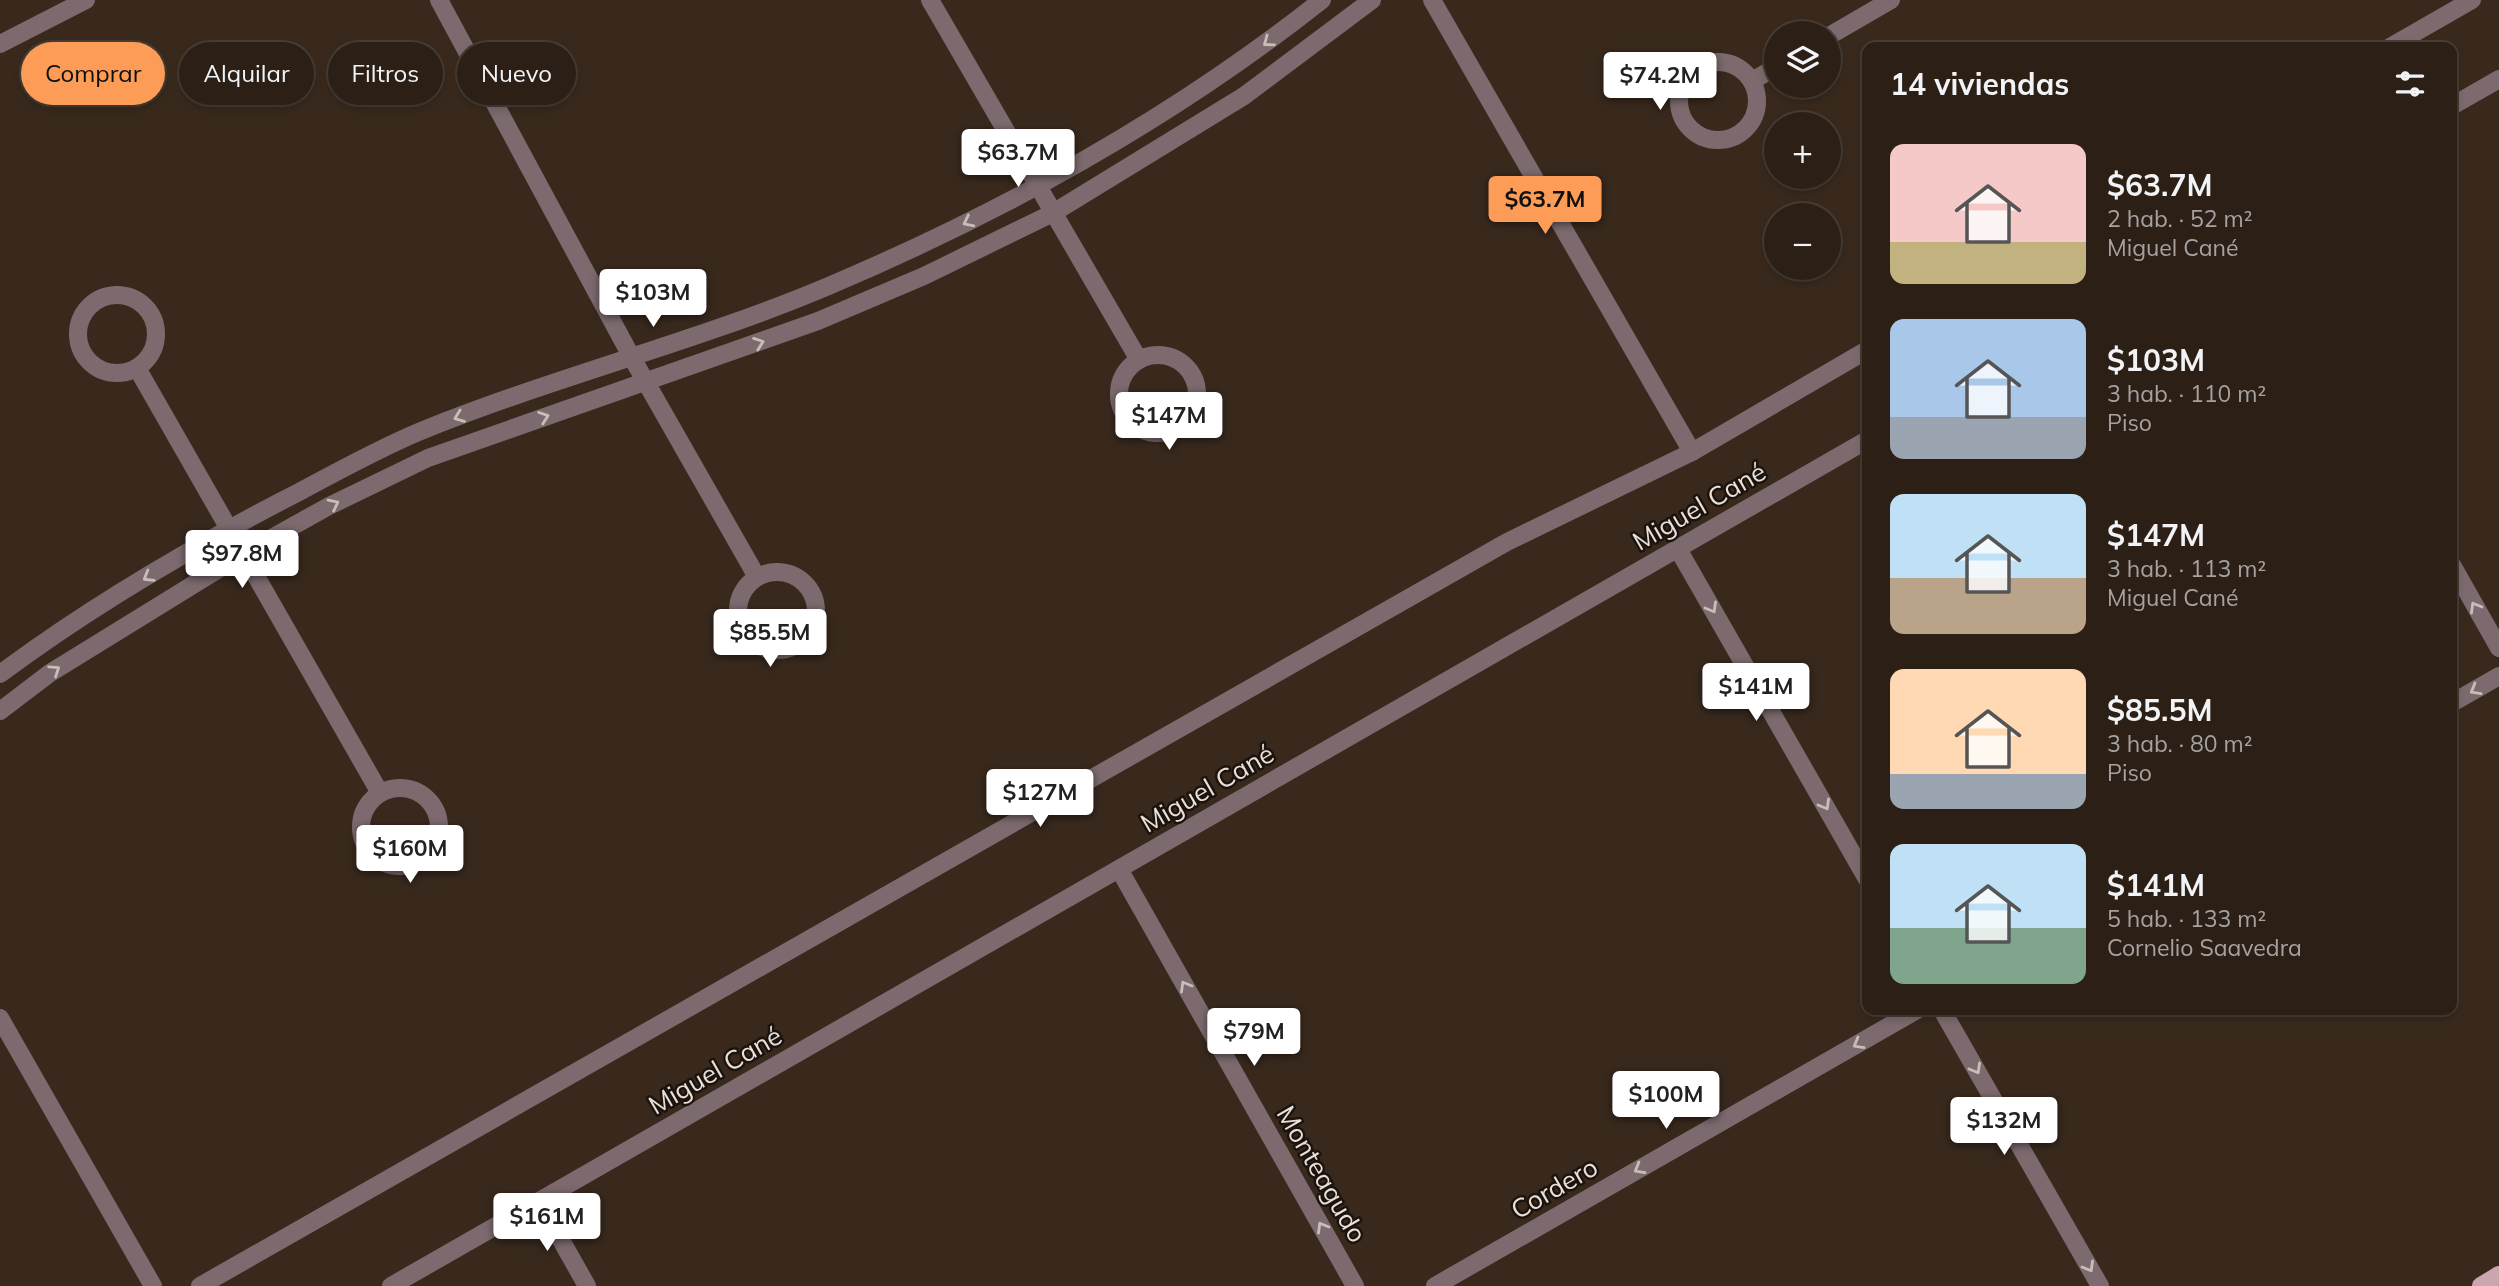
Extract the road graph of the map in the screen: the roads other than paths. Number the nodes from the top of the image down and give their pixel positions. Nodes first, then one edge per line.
1 (86, 0) edge
2 (439, 0) edge
3 (930, 0) edge
4 (1322, 0) edge
5 (1372, 0) edge
6 (1432, 0) edge
7 (1891, 0) edge
8 (2472, 0) edge
9 (1864, 7) edge
10 (2443, 7) edge
11 (1841, 26) edge
12 (2397, 42) edge
13 (0, 44) edge
14 (1764, 74) edge
15 (2499, 79) edge
16 (1752, 81) junction
17 (2457, 103) edge
18 (1039, 187) junction
19 (1053, 213) junction
20 (1862, 353) edge
21 (631, 356) junction
22 (1139, 360) junction
23 (137, 369) junction
24 (646, 383) junction
25 (1862, 443) edge
26 (1692, 452) junction
27 (228, 528) junction
28 (1678, 549) junction
29 (243, 554) junction
30 (2457, 574) edge
31 (757, 577) junction
32 (2499, 648) edge
33 (0, 674) edge
34 (2499, 676) edge
35 (2457, 701) edge
36 (0, 711) edge
37 (380, 793) junction
38 (1119, 869) junction
39 (1862, 870) edge
40 (1908, 1015) edge
41 (1945, 1015) edge
42 (0, 1018) edge
43 (539, 1201) junction
44 (2499, 1275) edge
45 (153, 1286) edge
46 (200, 1286) edge
47 (391, 1286) edge
48 (587, 1286) edge
49 (1355, 1286) edge
50 (1435, 1286) edge
51 (2100, 1286) edge
52 (2481, 1286) edge

1 - 13 street
2 - 21 street
3 - 18 street
4 -> 18 street
5 - 19 street
6 - 26 street
7 - 9 street
8 - 10 street
9 - 11 street
10 - 12 street
14 - 16 street
15 - 17 street
16 - 16 street
18 - 19 street
18 -> 21 street
19 - 22 street
24 -> 19 street
20 - 26 street
21 - 24 street
21 -> 27 street
22 - 22 street
23 - 23 street
23 - 27 street
29 -> 24 street
24 - 31 street
25 - 28 street, Miguel Cané
26 - 46 street
27 - 29 street
27 -> 33 street
28 - 38 street, Miguel Cané
28 -> 39 street
36 -> 29 street
29 - 37 street
32 -> 30 street
31 - 31 street
34 -> 35 street
37 - 37 street
38 - 43 street, Miguel Cané
49 -> 38 street, Monteagudo
40 -> 50 street, Cordero
41 -> 51 street
42 - 45 street
43 - 47 street, Miguel Cané
43 - 48 street
44 - 52 main road

